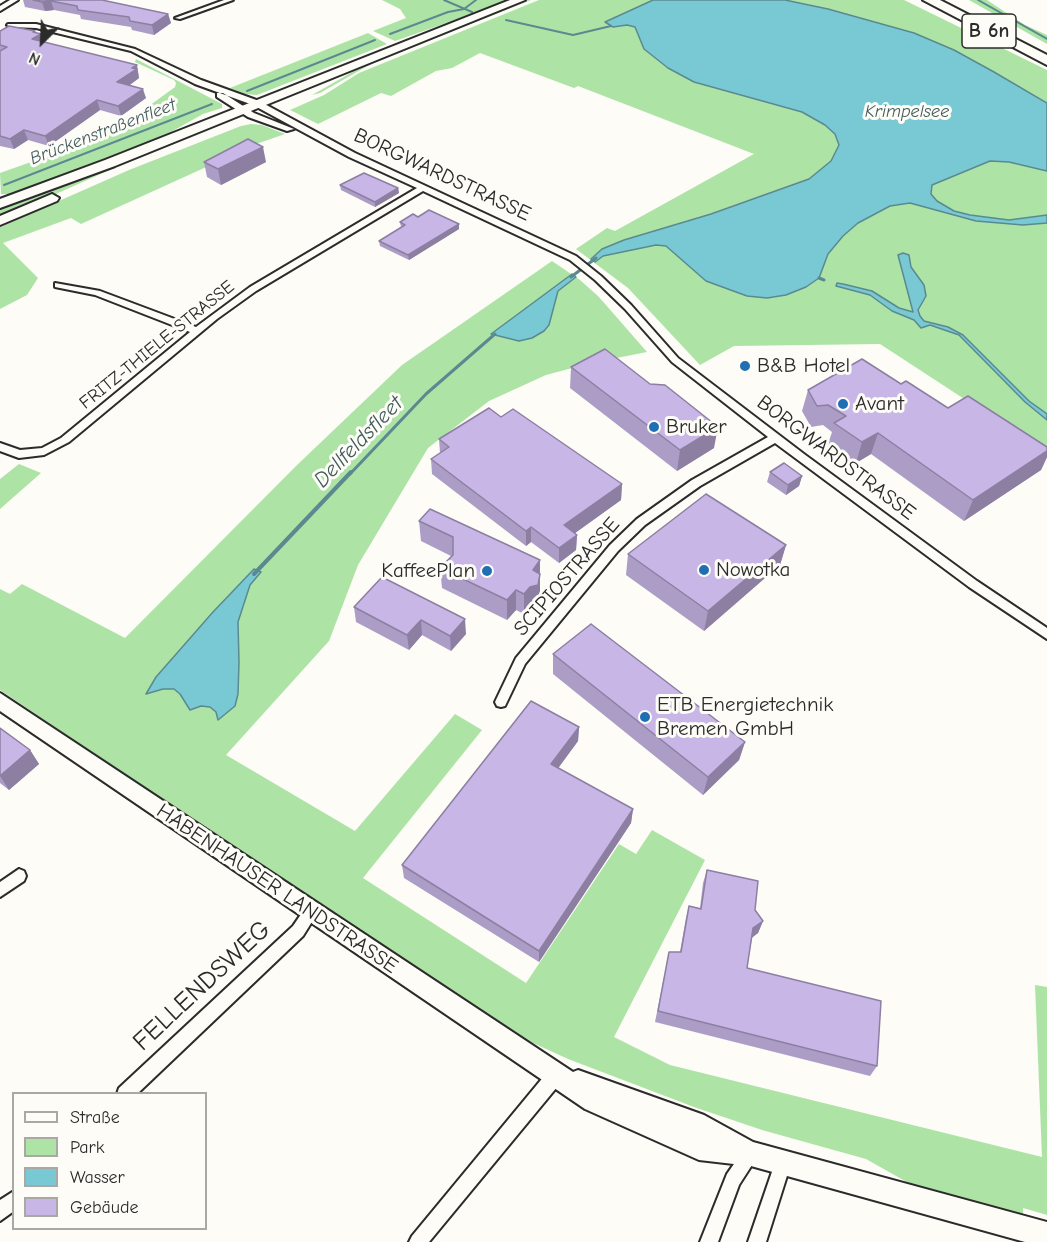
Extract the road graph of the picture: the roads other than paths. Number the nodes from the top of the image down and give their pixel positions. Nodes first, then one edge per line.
1 (15, 0) edge
2 (230, 0) edge
3 (520, 0) edge
4 (913, 0) edge
5 (930, 0) edge
6 (945, 0) edge
7 (0, 9) edge
8 (977, 9) dead end
9 (178, 18) dead end
10 (10, 25) edge
11 (1041, 54) edge
12 (198, 81) junction
13 (254, 109) junction
14 (332, 144) junction
15 (423, 188) junction
16 (2, 202) edge
17 (0, 221) edge
18 (58, 285) dead end
19 (197, 331) junction
20 (775, 438) junction
21 (0, 447) edge
22 (1047, 634) edge
23 (0, 701) edge
24 (501, 702) dead end
25 (19, 876) dead end
26 (0, 890) edge
27 (311, 912) junction
28 (556, 1075) junction
29 (127, 1092) edge
30 (751, 1154) junction
31 (783, 1163) junction
32 (12, 1201) edge
33 (0, 1212) edge
34 (1047, 1235) edge
35 (418, 1242) edge
36 (709, 1242) edge
37 (757, 1242) edge

1 - 7 street
2 - 9 street
3 - 13 main road
4 - 11 highway
5 - 11 highway, B 6n
6 - 11 highway, B 6n
8 - 11 highway
10 - 12 street
12 - 13 street
12 - 13 street
13 - 14 street, BORGWARDSTRASSE
13 - 14 street, BORGWARDSTRASSE
13 - 16 main road
13 - 17 main road
14 - 15 street, BORGWARDSTRASSE
15 - 19 street, FRITZ-THIELE-STRASSE
15 - 20 street, BORGWARDSTRASSE
18 - 19 street
19 - 21 street, FRITZ-THIELE-STRASSE
20 - 22 street, BORGWARDSTRASSE
20 - 24 street, SCIPIOSTRASSE
23 - 27 street, HABENHAUSER LANDSTRASSE
25 - 26 street
27 - 28 street, HABENHAUSER LANDSTRASSE
27 - 29 street, FELLENDSWEG
28 - 30 street, HABENHAUSER LANDSTRASSE
28 - 35 street
30 - 31 street, HABENHAUSER LANDSTRASSE
30 - 36 street
31 - 34 street, HABENHAUSER LANDSTRASSE
31 - 37 street
32 - 33 street

